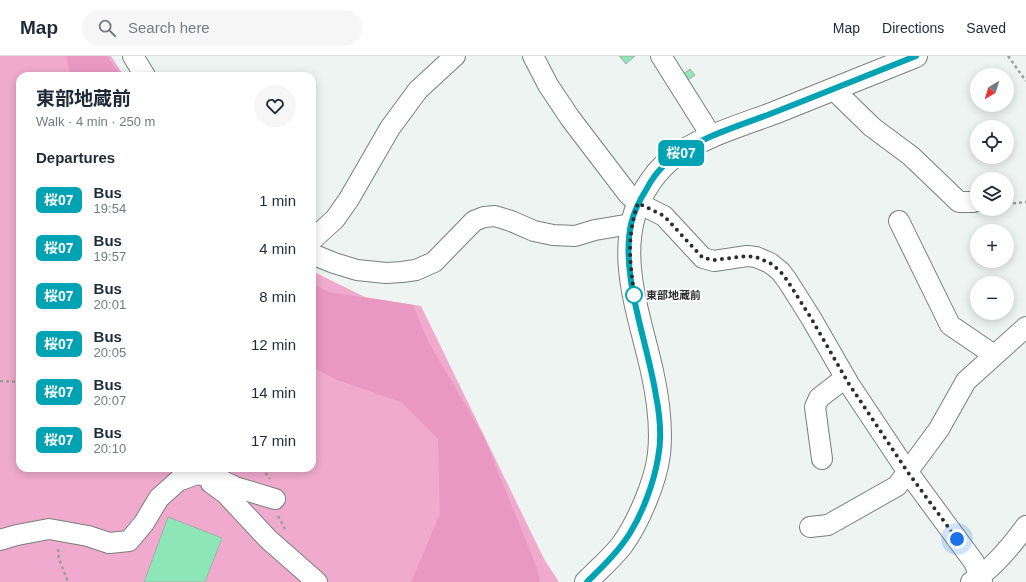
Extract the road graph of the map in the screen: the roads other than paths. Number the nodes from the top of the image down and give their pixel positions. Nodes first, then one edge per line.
1 (133, 56) edge
2 (454, 56) edge
3 (532, 56) edge
4 (661, 56) edge
5 (916, 56) edge
6 (143, 72) edge
7 (834, 90) junction
8 (712, 137) junction
9 (970, 202) edge
10 (638, 203) junction
11 (899, 221) dead end
12 (631, 224) junction
13 (316, 236) edge
14 (316, 256) edge
15 (1026, 327) edge
16 (994, 355) junction
17 (845, 378) junction
18 (822, 459) dead end
19 (907, 471) junction
20 (200, 475) junction
21 (275, 499) road end
22 (1026, 526) edge
23 (810, 527) dead end
24 (0, 540) edge
25 (978, 580) edge
26 (317, 582) edge
27 (586, 582) edge

1 - 6 street
2 - 13 street
3 - 10 street
4 - 8 street
5 - 7 main road
7 - 8 main road
7 - 9 street
8 - 10 main road
10 - 12 main road
10 - 17 street
11 - 16 street
12 - 14 street
12 - 27 main road
15 - 16 street
16 - 19 street
17 - 18 street
17 - 19 street
19 - 23 street
19 - 25 street
20 - 21 street
20 - 24 street
20 - 26 street
22 - 25 street

